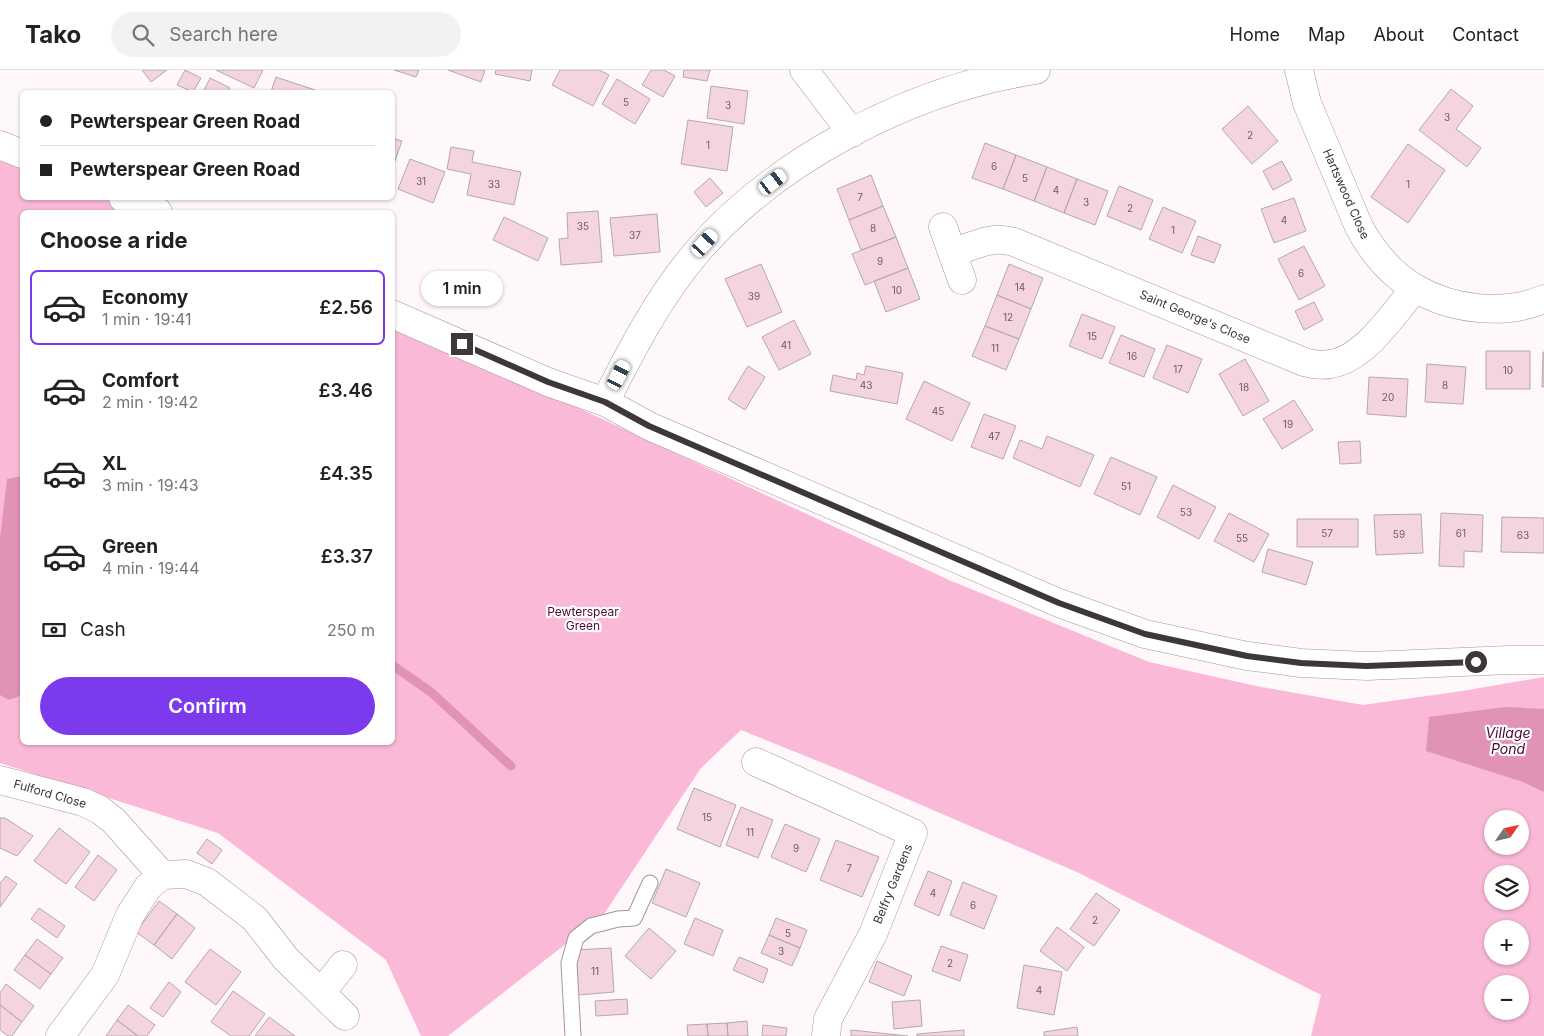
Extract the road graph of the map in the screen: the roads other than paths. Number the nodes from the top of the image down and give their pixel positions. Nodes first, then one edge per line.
1 (804, 70) edge
2 (1036, 70) edge
3 (1299, 70) edge
4 (852, 133) junction
5 (0, 144) edge
6 (20, 153) edge
7 (128, 200) edge
8 (153, 210) edge
9 (943, 227) dead end
10 (952, 253) junction
11 (962, 280) dead end
12 (1415, 288) junction
13 (1544, 299) edge
14 (395, 315) edge
15 (605, 402) junction
16 (1544, 660) edge
17 (756, 762) dead end
18 (0, 780) edge
19 (162, 875) junction
20 (650, 883) dead end
21 (343, 965) dead end
22 (321, 993) junction
23 (345, 1016) dead end
24 (60, 1036) edge
25 (573, 1036) edge
26 (826, 1036) edge

1 - 4 street
2 - 4 street
3 - 12 street, Hartswood Close
4 - 15 street
5 - 6 street
7 - 8 street
9 - 10 street
10 - 11 street
10 - 12 street, Saint George's Close
12 - 13 street, Hartswood Close
14 - 15 street
15 - 16 street
17 - 26 street, Belfry Gardens
18 - 19 street, Fulford Close
19 - 22 street
19 - 24 street
20 - 25 lane
21 - 22 street
22 - 23 street

